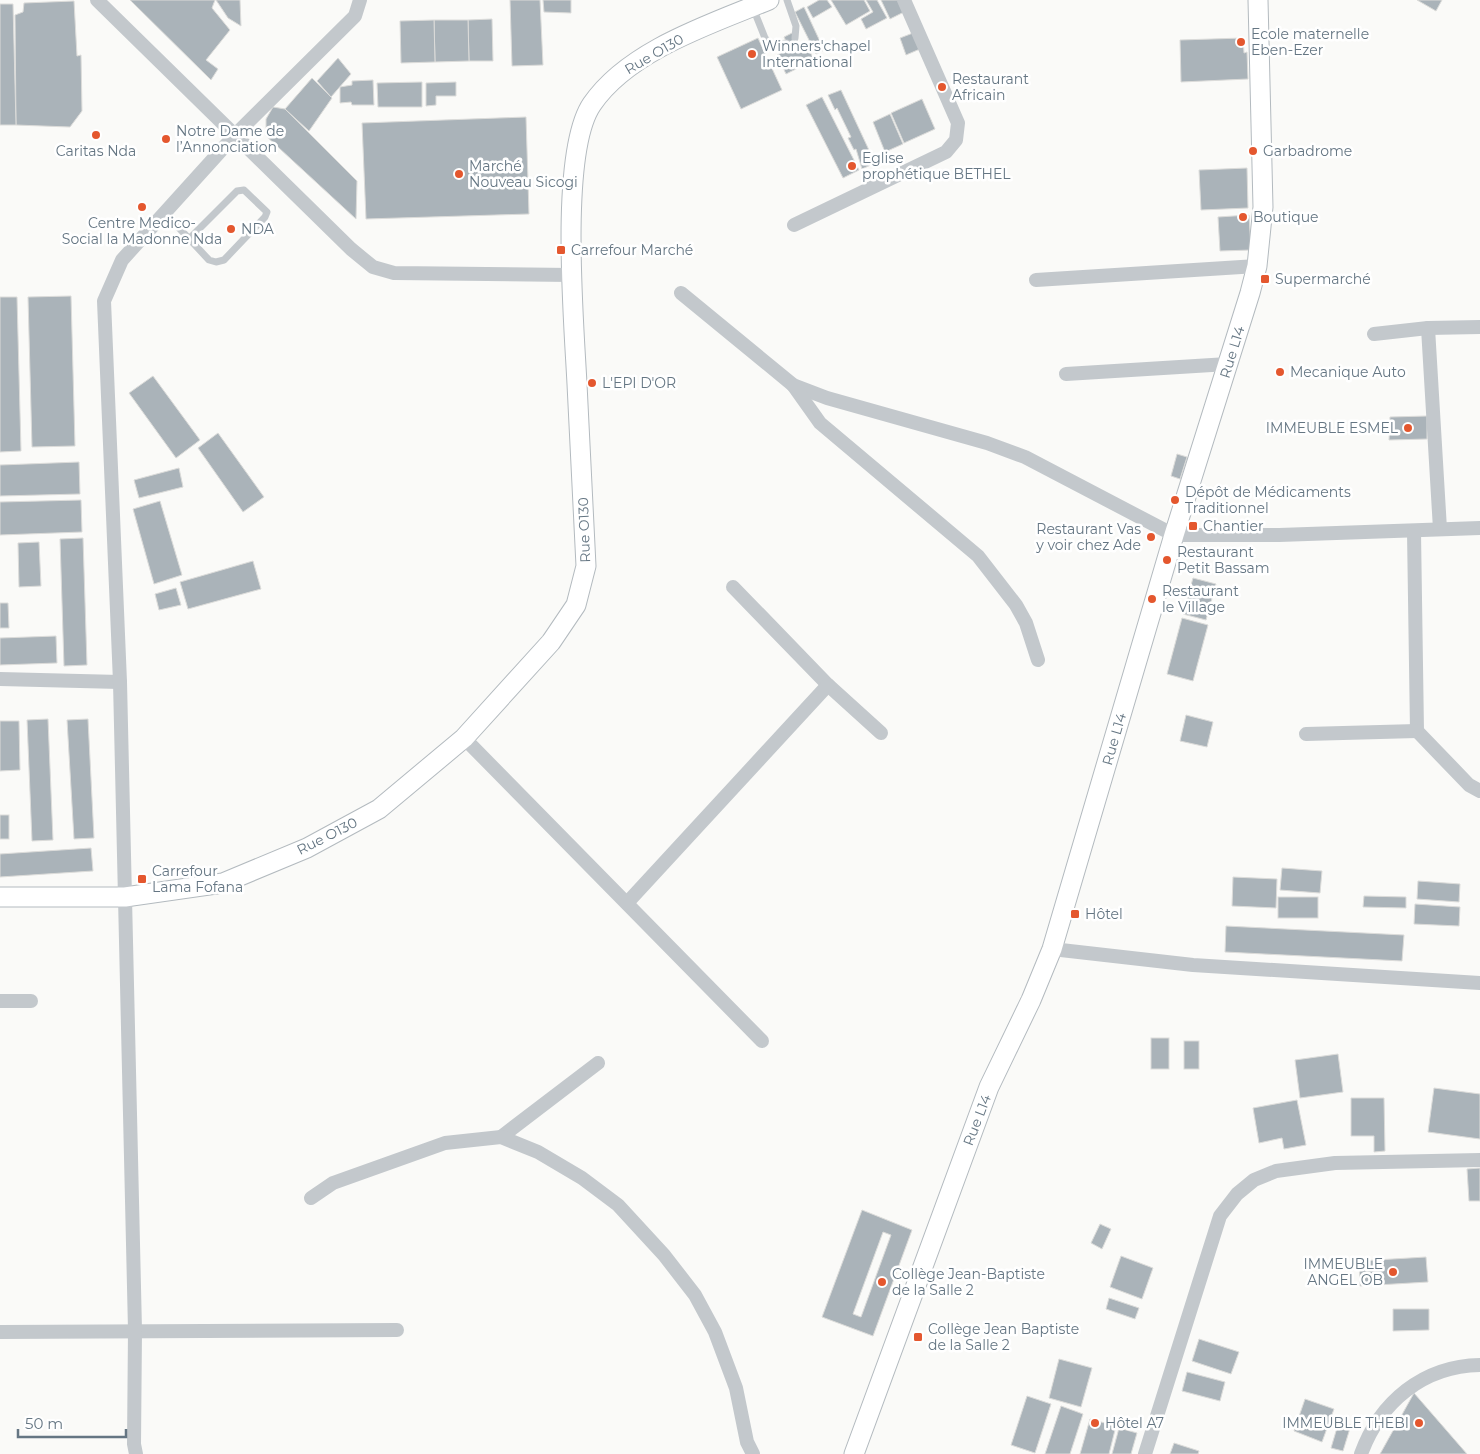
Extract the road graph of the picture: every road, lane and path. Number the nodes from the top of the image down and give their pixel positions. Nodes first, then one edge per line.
1 (97, 0) edge
2 (360, 0) edge
3 (787, 0) edge
4 (904, 0) edge
5 (1258, 0) edge
6 (761, 3) edge
7 (794, 38) dead end
8 (787, 43) dead end
9 (235, 135) junction
10 (164, 213) junction
11 (794, 225) dead end
12 (190, 238) junction
13 (1257, 266) junction
14 (571, 276) junction
15 (1036, 280) dead end
16 (681, 293) dead end
17 (1480, 327) edge
18 (1428, 328) junction
19 (1374, 334) dead end
20 (1228, 364) junction
21 (1066, 374) dead end
22 (793, 385) junction
23 (1480, 528) edge
24 (1440, 529) junction
25 (1414, 532) junction
26 (1174, 535) junction
27 (733, 587) dead end
28 (1038, 660) dead end
29 (0, 678) edge
30 (120, 682) junction
31 (828, 685) junction
32 (1417, 731) junction
33 (881, 733) dead end
34 (1306, 734) dead end
35 (464, 738) junction
36 (1480, 791) edge
37 (125, 896) junction
38 (0, 897) edge
39 (627, 903) junction
40 (1052, 949) junction
41 (1480, 983) edge
42 (0, 1001) edge
43 (31, 1001) dead end
44 (762, 1041) dead end
45 (598, 1063) dead end
46 (501, 1137) junction
47 (1480, 1160) edge
48 (311, 1198) dead end
49 (135, 1330) junction
50 (398, 1330) dead end
51 (0, 1332) edge
52 (1480, 1365) edge
53 (136, 1454) edge
54 (753, 1454) edge
55 (854, 1454) edge
56 (1145, 1454) edge
57 (1361, 1454) edge

1 - 9 street
2 - 9 street
3 - 7 lane
4 - 11 street
5 - 13 street, Rue L14
6 - 8 lane
6 - 14 street, Rue O130
9 - 10 street
9 - 14 street
10 - 12 lane
10 - 30 street
12 - 12 lane
13 - 15 street
13 - 20 street, Rue L14
14 - 35 street, Rue O130
16 - 22 street
17 - 18 street
18 - 19 street
18 - 24 street
20 - 21 street
20 - 26 street, Rue L14
22 - 26 street
22 - 28 street
23 - 24 street
24 - 25 street
25 - 26 street
25 - 32 street
26 - 40 street, Rue L14
27 - 31 street
29 - 30 street
30 - 37 street
31 - 33 street
31 - 39 street
32 - 34 street
32 - 36 street
35 - 37 street, Rue O130
35 - 39 street
37 - 38 street, Rue O130
37 - 49 street
39 - 44 street
40 - 41 street
40 - 55 street, Rue L14
42 - 43 street
45 - 46 street
46 - 48 street
46 - 54 street
47 - 56 street
49 - 50 street
49 - 51 street
49 - 53 street
52 - 57 street

